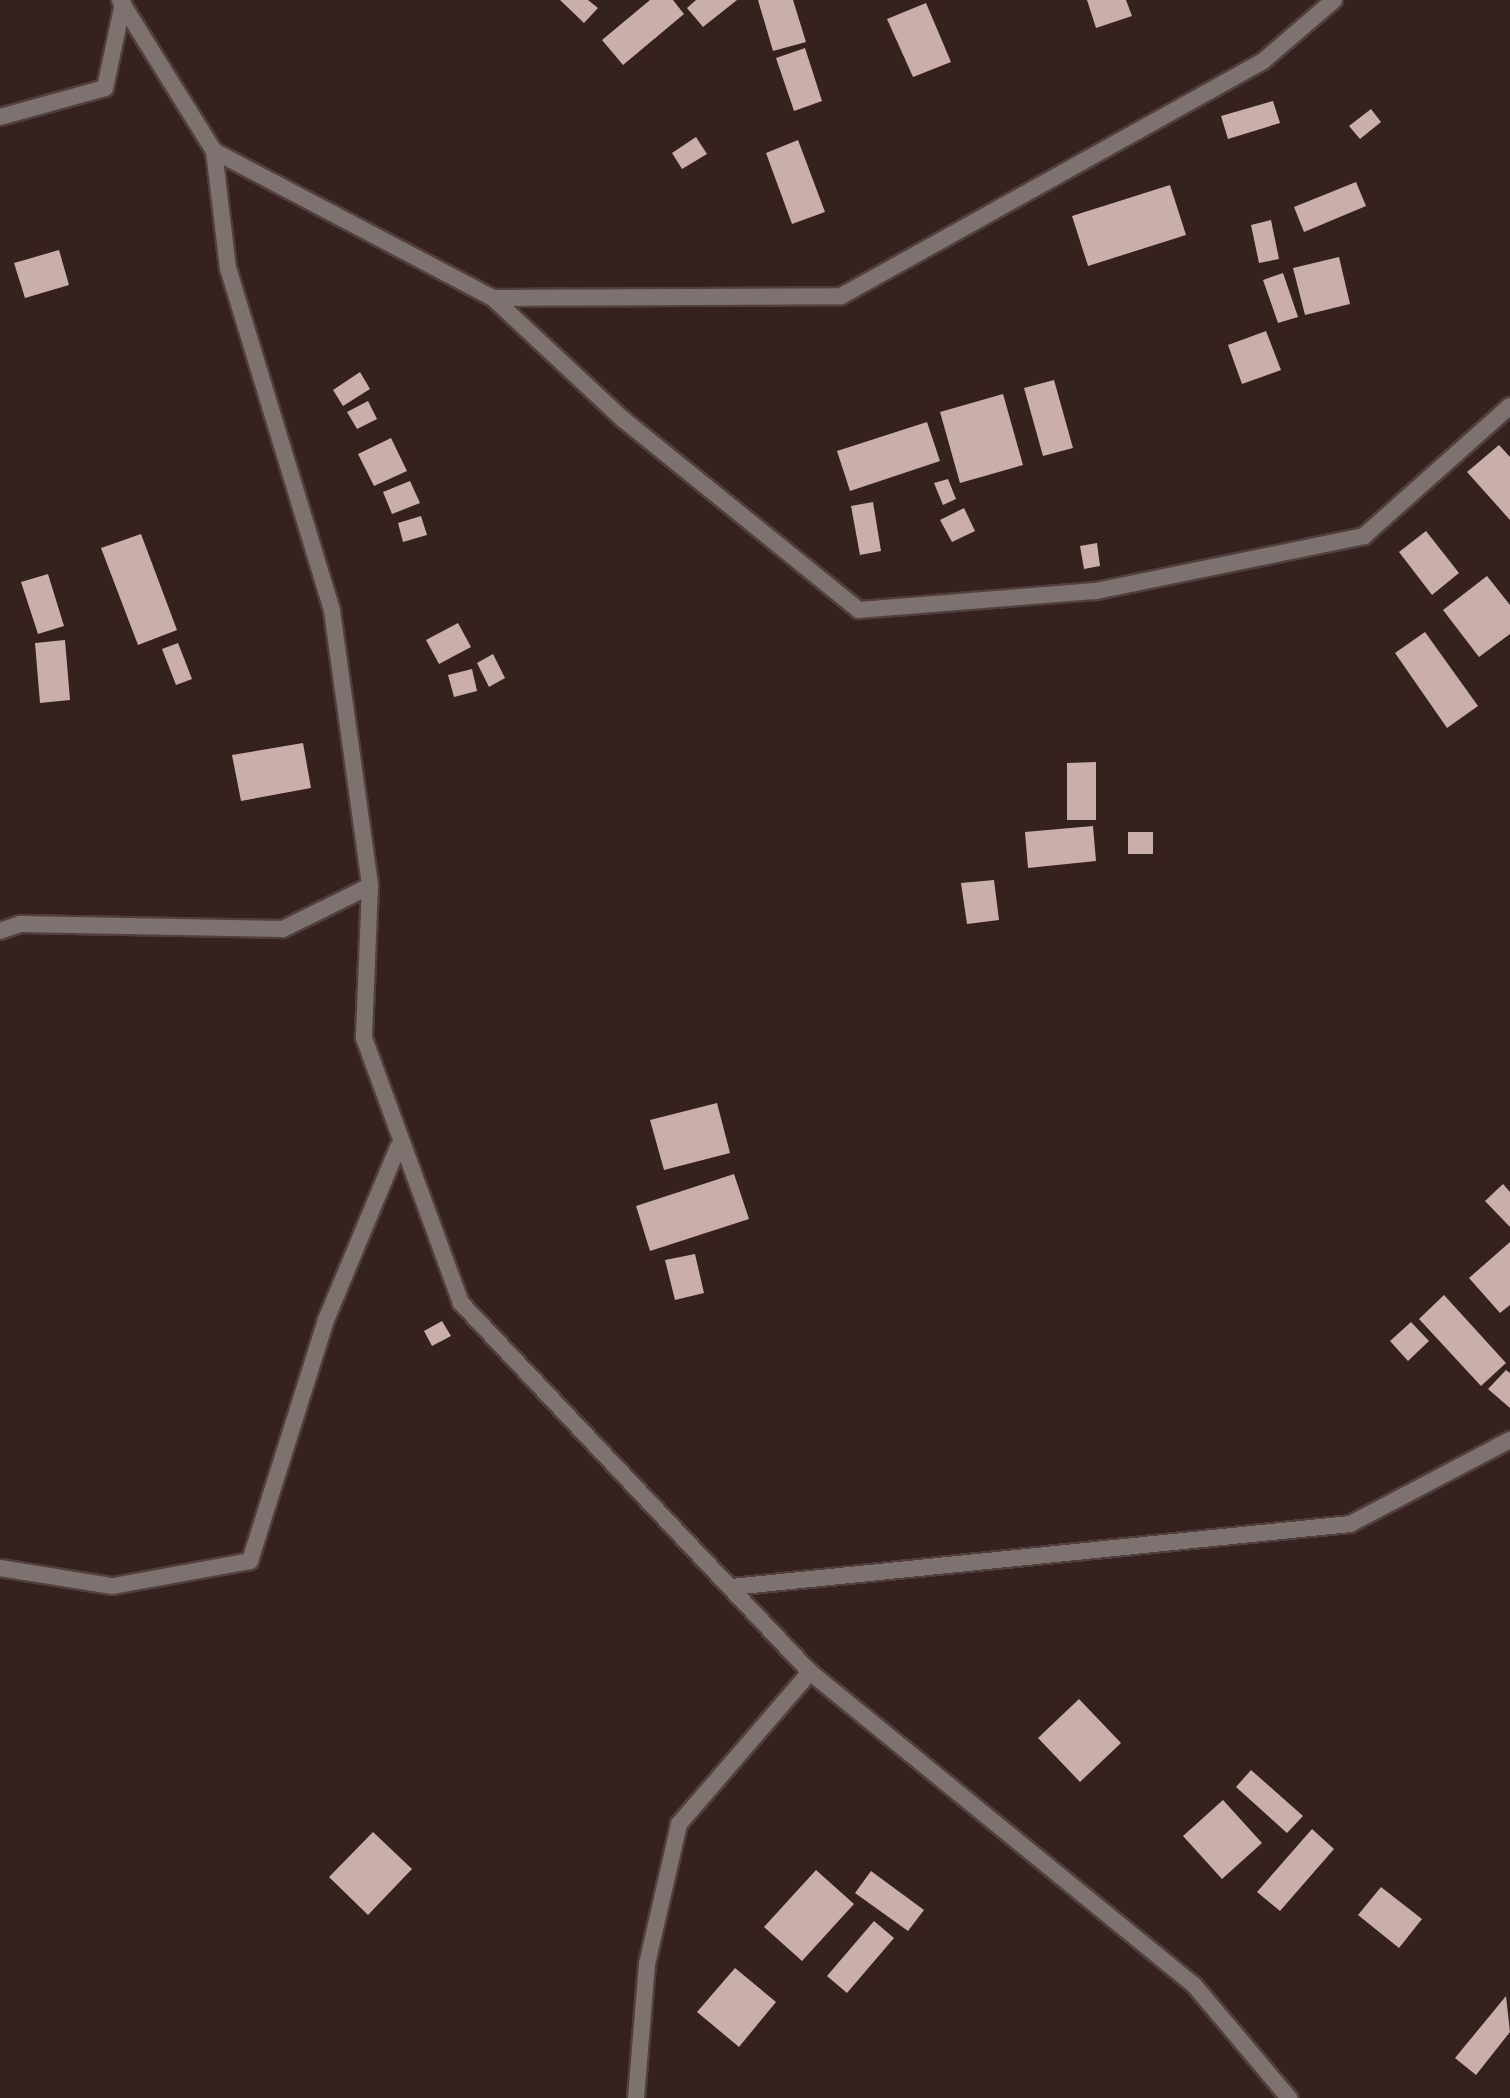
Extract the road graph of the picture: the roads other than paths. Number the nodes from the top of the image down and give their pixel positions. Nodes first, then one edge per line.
1 (1334, 0) edge
2 (121, 1) edge
3 (0, 117) edge
4 (214, 151) junction
5 (493, 298) junction
6 (1510, 406) edge
7 (370, 886) junction
8 (0, 931) edge
9 (398, 1147) junction
10 (1510, 1440) edge
11 (0, 1568) edge
12 (732, 1587) junction
13 (810, 1672) junction
14 (636, 2098) edge
15 (1289, 2098) edge

1 - 5 street
2 - 3 street
2 - 4 street
4 - 5 street
4 - 7 street
5 - 6 street
7 - 8 street
7 - 9 street
9 - 11 street
9 - 12 street
10 - 12 street
12 - 13 street
13 - 14 street
13 - 15 street

